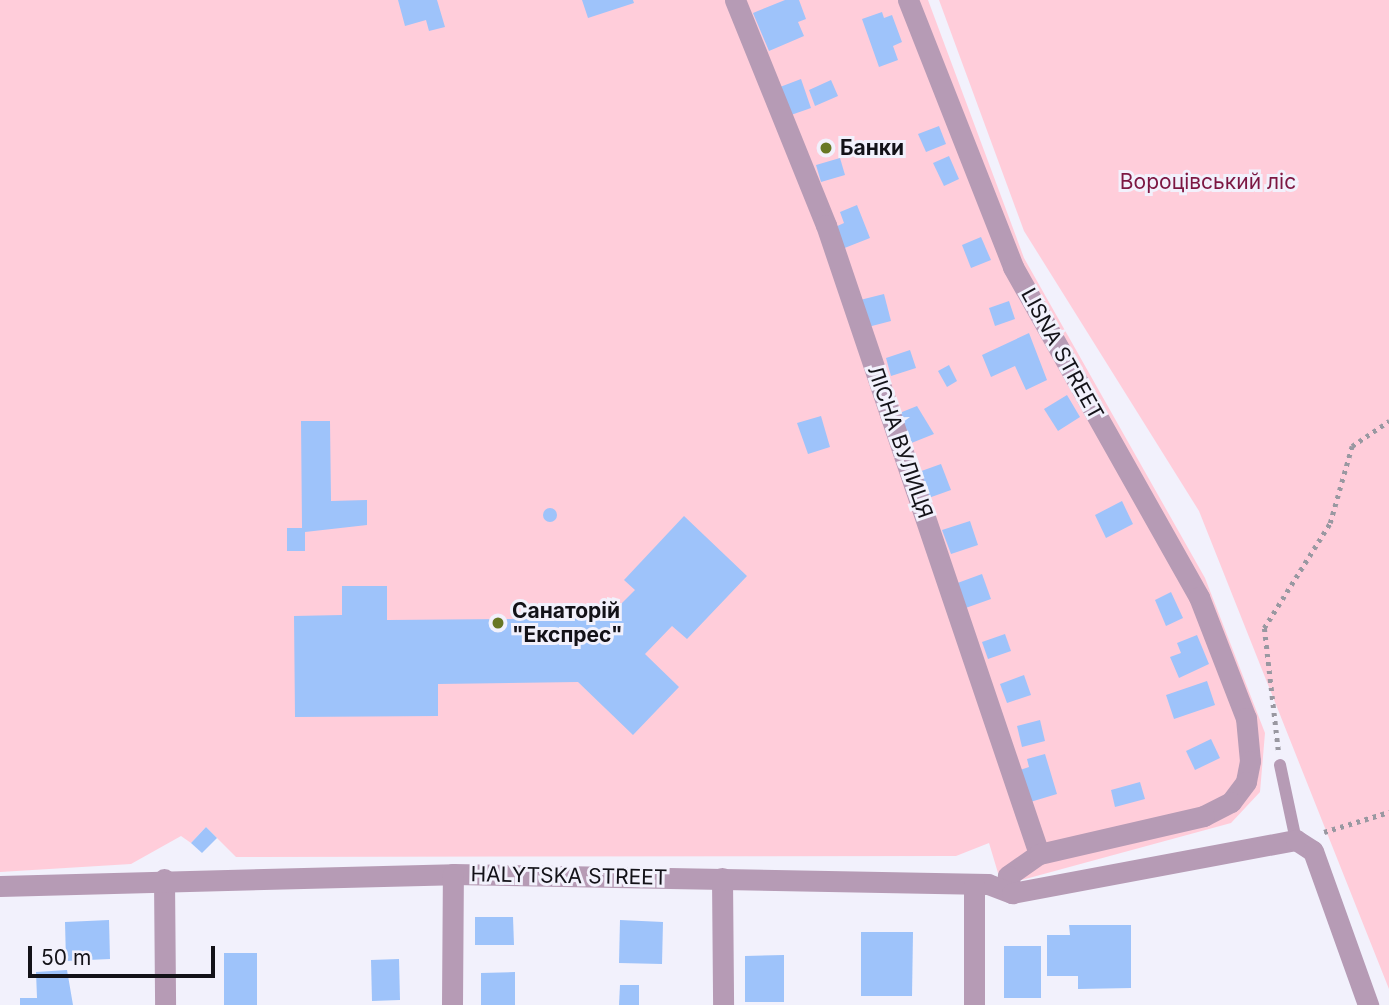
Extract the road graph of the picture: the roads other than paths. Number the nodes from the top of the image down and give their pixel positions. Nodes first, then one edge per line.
1 (735, 0) edge
2 (908, 0) edge
3 (1280, 765) road end
4 (1296, 840) junction
5 (1039, 854) junction
6 (453, 874) junction
7 (722, 877) junction
8 (164, 879) junction
9 (974, 884) junction
10 (1010, 884) junction
11 (0, 886) edge
12 (165, 1005) edge
13 (452, 1005) edge
14 (723, 1005) edge
15 (974, 1005) edge
16 (1367, 1005) edge

1 - 5 street, ЛІСНА ВУЛИЦЯ
2 - 5 street, LISNA STREET
3 - 4 lane
4 - 10 street
4 - 16 street
5 - 10 street
6 - 7 street, HALYTSKA STREET
6 - 8 street, HALYTSKA STREET
6 - 13 street
7 - 9 street, HALYTSKA STREET
7 - 14 street
8 - 11 street, HALYTSKA STREET
8 - 12 street
9 - 10 street, HALYTSKA STREET
9 - 15 street

